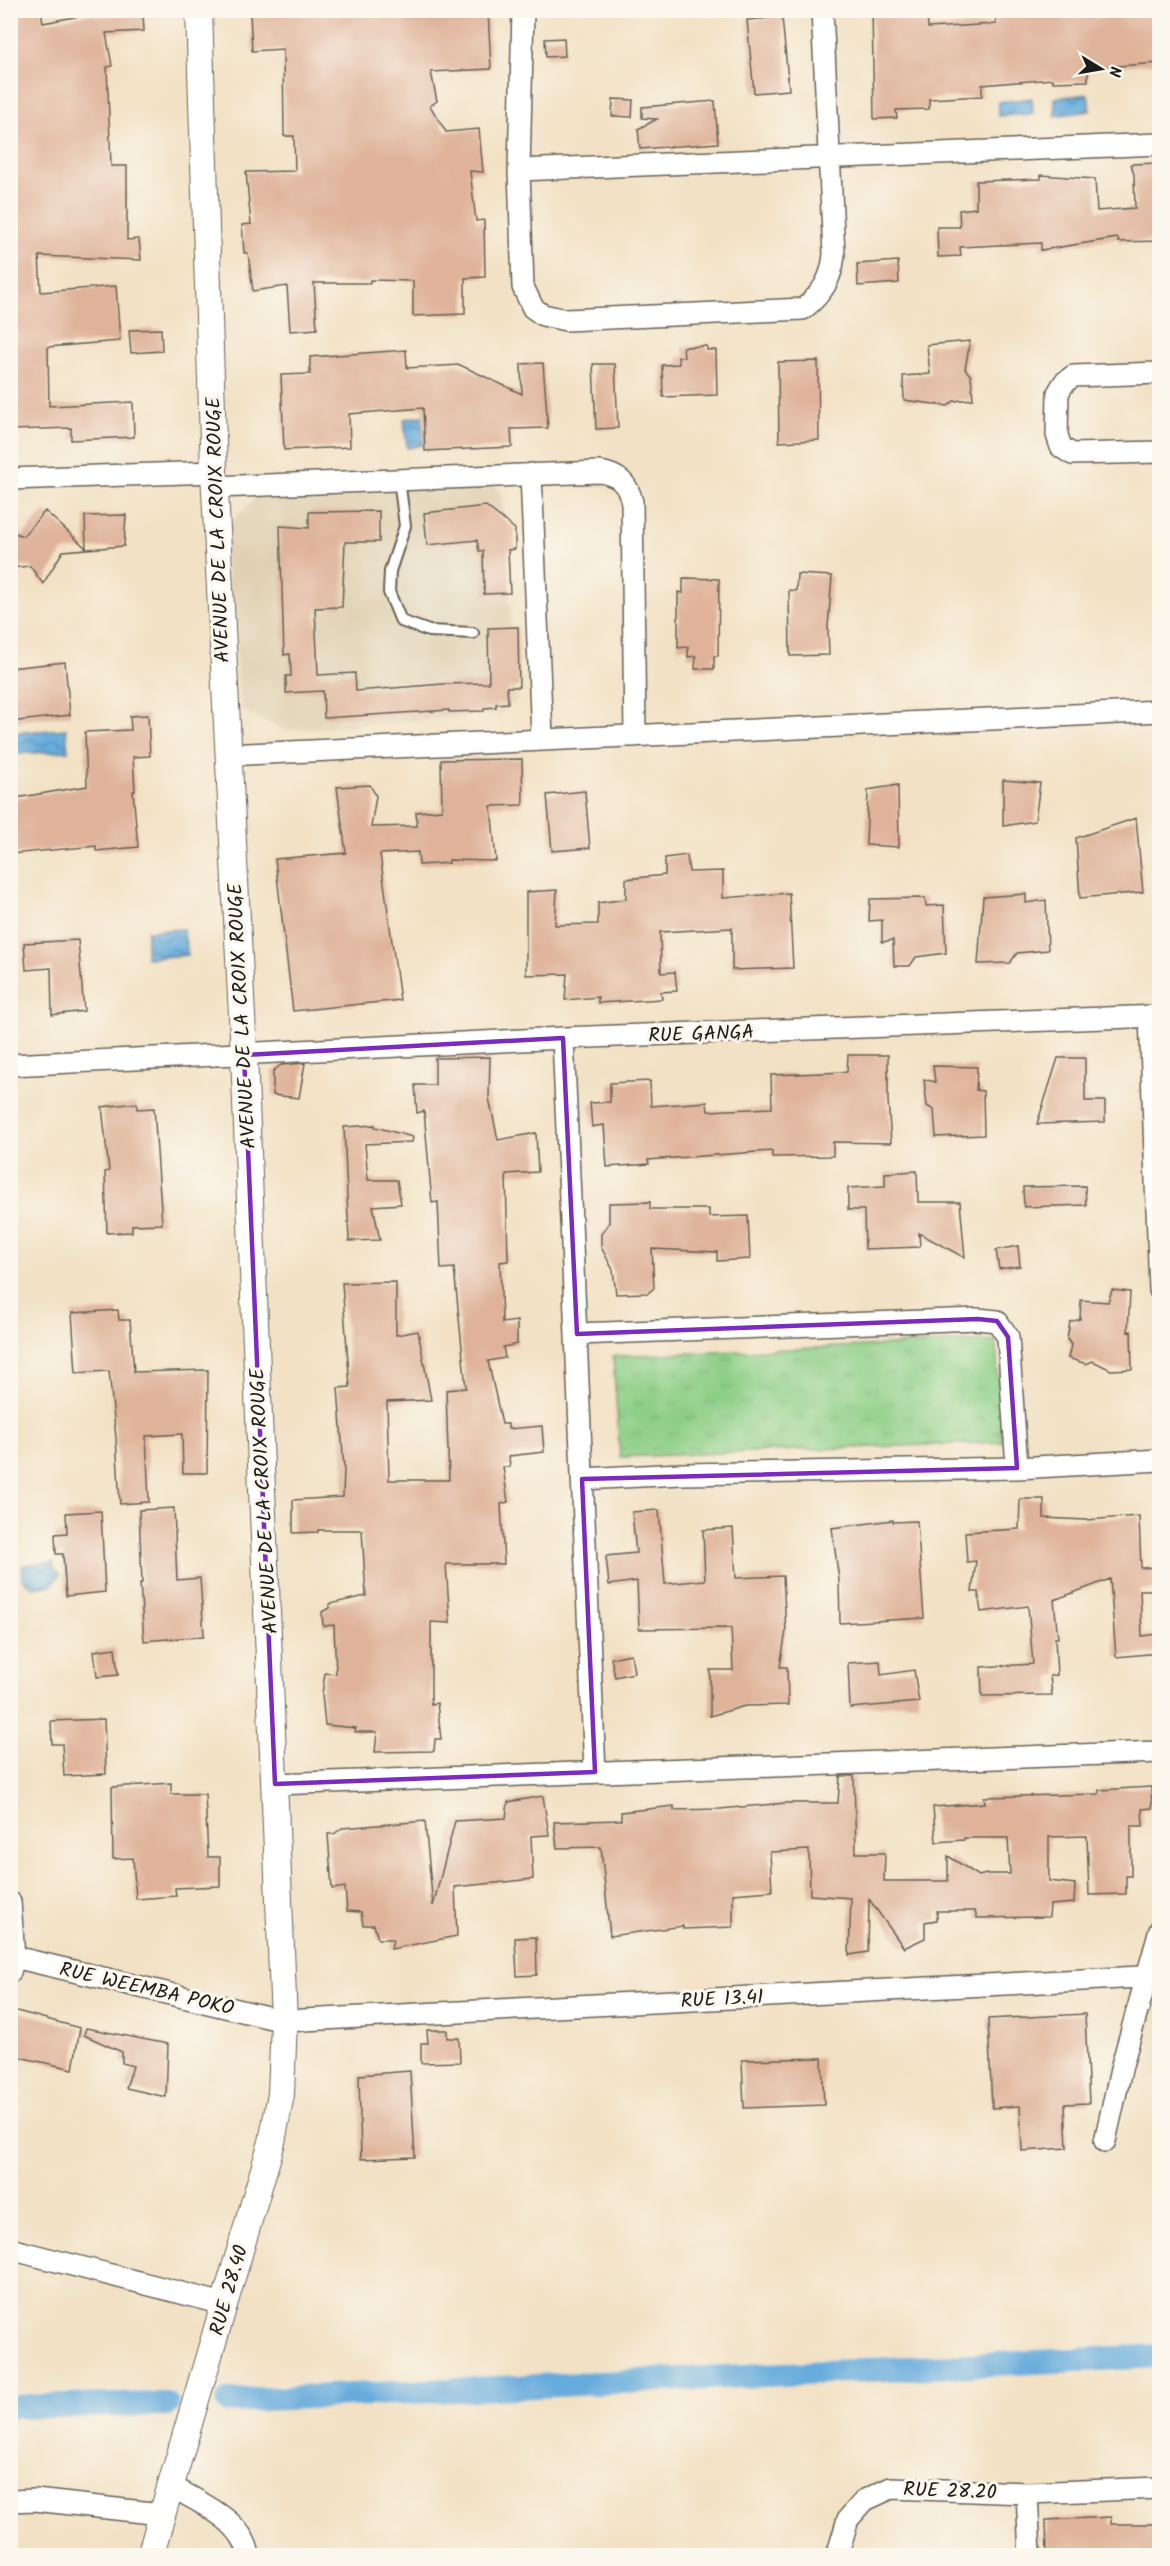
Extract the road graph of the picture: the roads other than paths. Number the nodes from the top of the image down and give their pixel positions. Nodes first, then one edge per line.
1 (199, 10) edge
2 (523, 10) edge
3 (822, 10) edge
4 (1160, 144) edge
5 (829, 157) junction
6 (519, 170) junction
7 (1160, 373) edge
8 (1160, 452) edge
9 (531, 474) junction
10 (10, 479) edge
11 (214, 479) junction
12 (399, 479) junction
13 (473, 633) dead end
14 (1160, 711) edge
15 (635, 736) junction
16 (542, 738) junction
17 (227, 754) junction
18 (1155, 1016) edge
19 (563, 1038) junction
20 (244, 1055) junction
21 (10, 1065) edge
22 (1160, 1290) edge
23 (577, 1334) junction
24 (1160, 1460) edge
25 (1017, 1468) junction
26 (582, 1479) junction
27 (1160, 1752) edge
28 (596, 1772) junction
29 (275, 1784) junction
30 (10, 1902) edge
31 (1160, 1930) edge
32 (12, 1961) edge
33 (1154, 1976) edge
34 (284, 2021) junction
35 (1105, 2141) dead end
36 (10, 2249) edge
37 (224, 2304) junction
38 (171, 2486) junction
39 (1160, 2488) edge
40 (1027, 2493) junction
41 (10, 2501) edge
42 (161, 2514) junction
43 (150, 2556) edge
44 (249, 2556) edge
45 (837, 2556) edge
46 (1030, 2556) edge

1 - 11 street, AVENUE DE LA CROIX ROUGE
2 - 6 street
3 - 5 street
4 - 5 street
5 - 6 street
5 - 6 street
7 - 8 street
9 - 12 street
9 - 15 street
9 - 16 street
10 - 11 street
11 - 12 street
11 - 17 street, AVENUE DE LA CROIX ROUGE
12 - 13 lane
14 - 15 street
15 - 16 street
16 - 17 street
17 - 20 street, AVENUE DE LA CROIX ROUGE
18 - 19 street, RUE GANGA
18 - 22 street
19 - 20 street, RUE GANGA
19 - 23 street
20 - 21 street, RUE GANGA
20 - 29 street, AVENUE DE LA CROIX ROUGE
23 - 25 street
23 - 26 street
24 - 25 street
25 - 26 street
26 - 28 street
27 - 28 street
28 - 29 street
29 - 34 street, AVENUE DE LA CROIX ROUGE
30 - 32 street
31 - 33 street
32 - 34 street, RUE WEEMBA POKO
33 - 34 street, RUE 13.41
33 - 35 street
34 - 37 street, RUE 28.40
36 - 37 street
37 - 38 street, RUE 28.40
38 - 42 street, RUE 28.40
38 - 44 street
39 - 40 street, RUE 28.20
40 - 45 street, RUE 28.20
40 - 46 street
41 - 42 street
42 - 43 street, RUE 28.40

